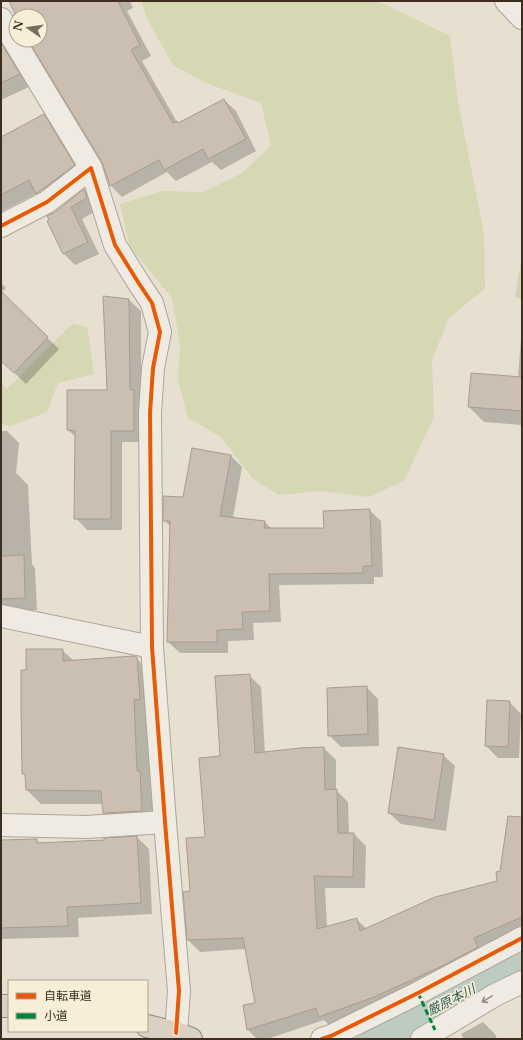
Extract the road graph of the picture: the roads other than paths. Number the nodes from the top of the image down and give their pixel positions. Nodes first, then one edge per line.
1 (506, 1) edge
2 (522, 18) edge
3 (1, 19) edge
4 (91, 168) junction
5 (1, 226) edge
6 (1, 616) edge
7 (152, 647) junction
8 (165, 822) junction
9 (1, 825) edge
10 (522, 938) edge
11 (522, 982) edge
12 (148, 1026) edge
13 (184, 1036) edge
14 (322, 1039) edge
15 (422, 1039) edge

1 - 2 street
3 - 4 street
4 - 5 street
4 - 7 street
6 - 7 street
7 - 8 street
8 - 9 street
8 - 13 street
10 - 14 street
11 -> 15 street
12 - 13 highway

